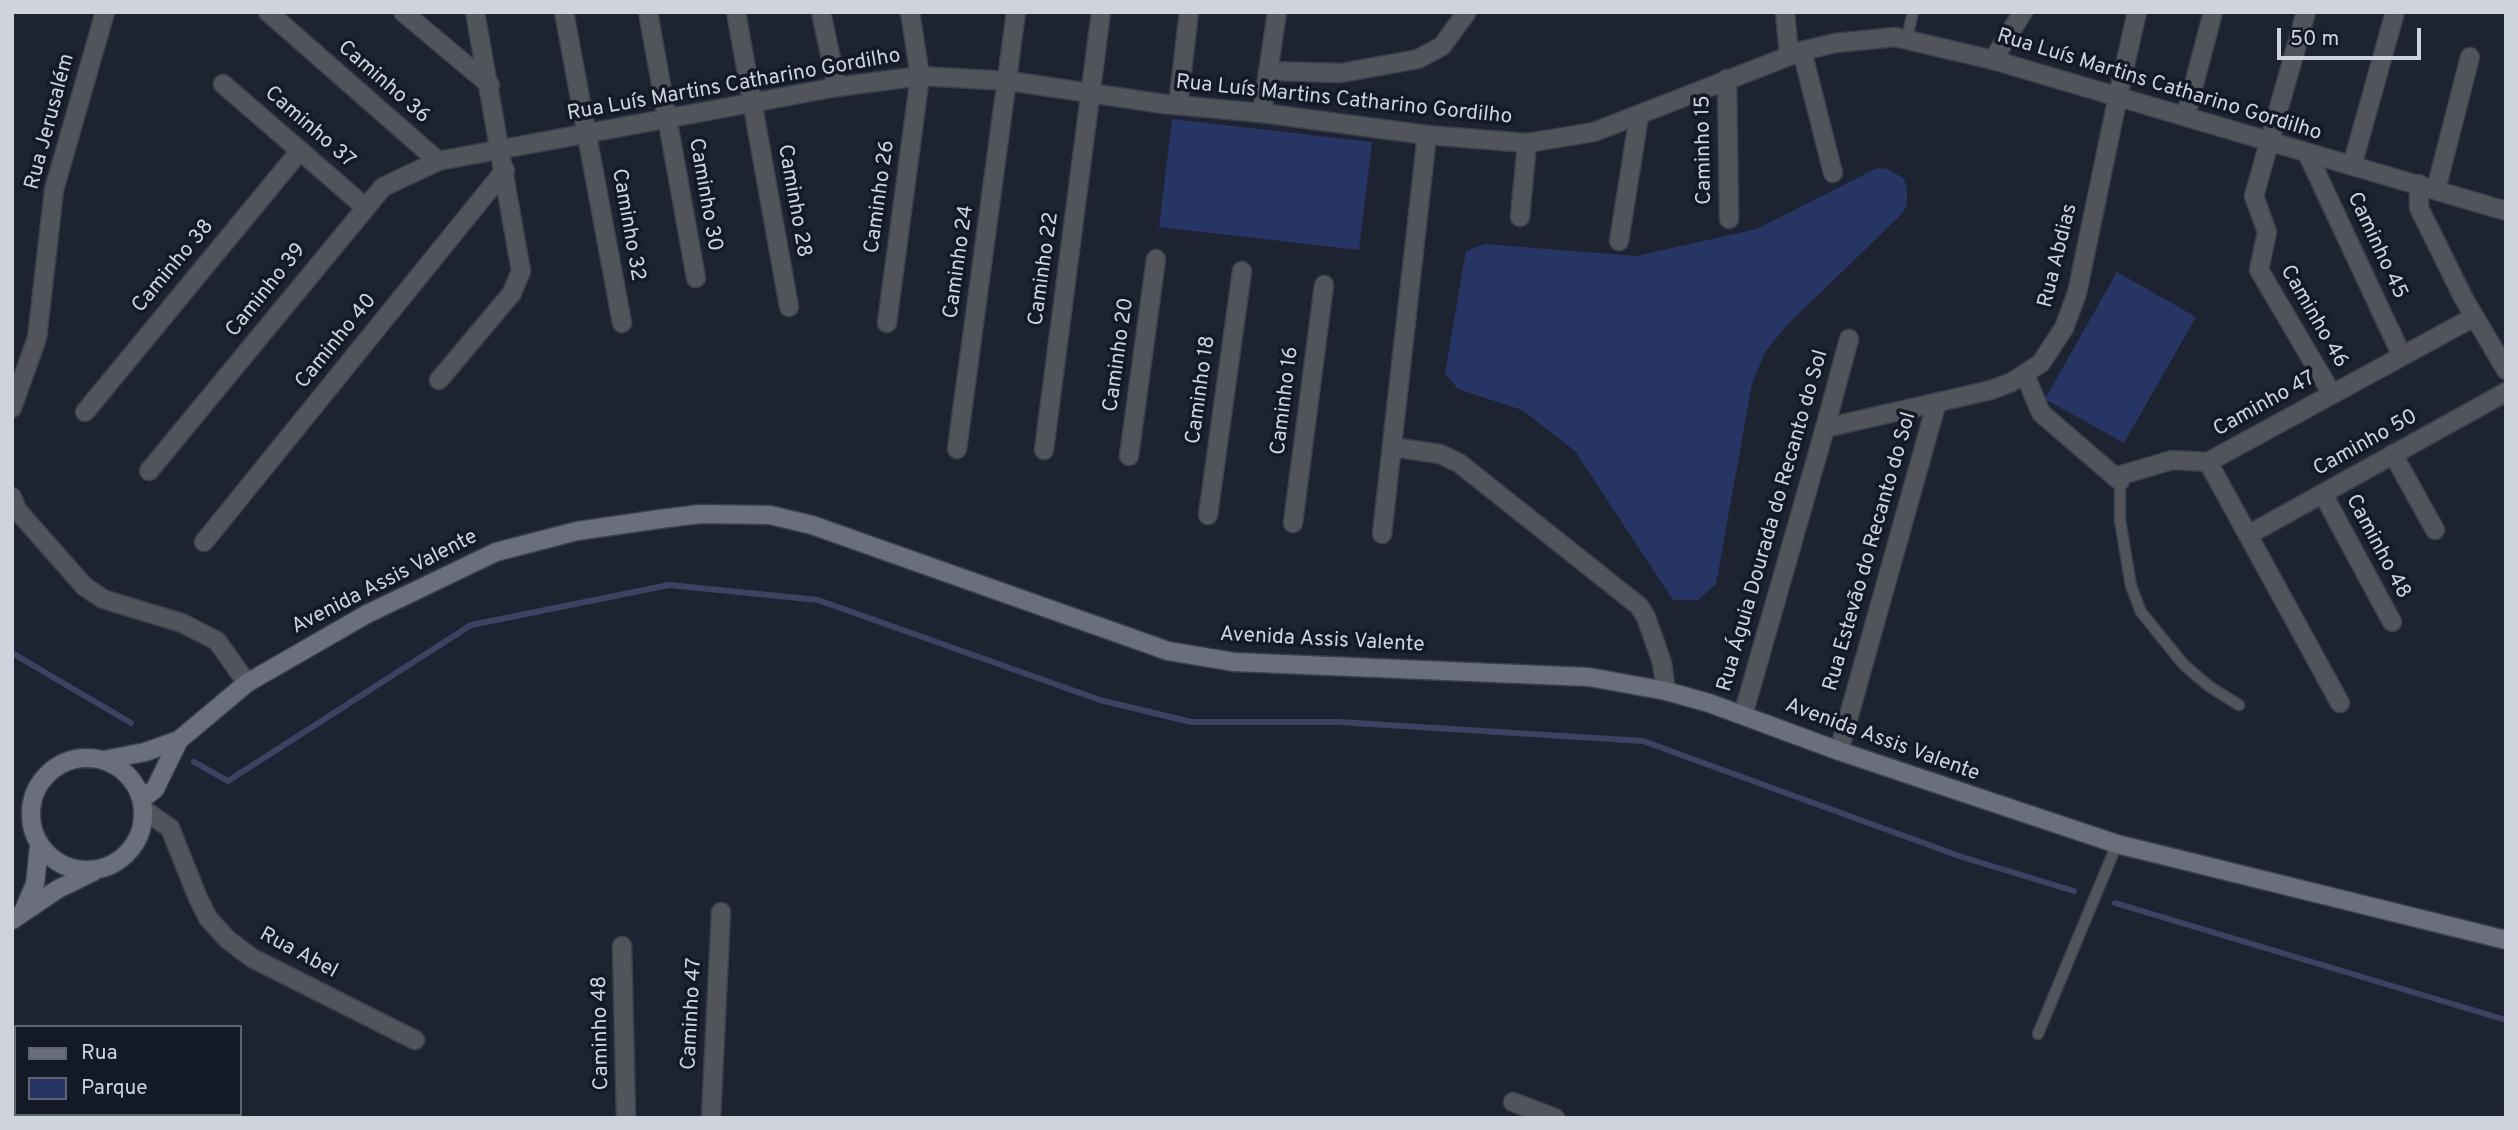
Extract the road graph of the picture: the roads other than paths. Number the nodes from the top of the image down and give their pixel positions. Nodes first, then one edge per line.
1 (105, 12) edge
2 (268, 12) edge
3 (403, 12) edge
4 (475, 12) edge
5 (564, 12) edge
6 (649, 12) edge
7 (736, 12) edge
8 (821, 12) edge
9 (910, 12) edge
10 (1016, 12) edge
11 (1101, 12) edge
12 (1189, 12) edge
13 (1277, 12) edge
14 (1467, 12) edge
15 (1785, 12) edge
16 (1913, 12) edge
17 (2022, 12) edge
18 (2137, 12) edge
19 (2213, 12) edge
20 (2306, 12) edge
21 (2395, 12) edge
22 (1907, 38) junction
23 (1796, 53) junction
24 (2470, 57) dead end
25 (1993, 60) junction
26 (1269, 71) junction
27 (920, 76) junction
28 (1727, 79) junction
29 (1009, 81) junction
30 (223, 84) dead end
31 (490, 85) junction
32 (837, 87) junction
33 (1091, 94) junction
34 (2118, 96) junction
35 (752, 104) junction
36 (1178, 105) junction
37 (1262, 113) junction
38 (2186, 115) junction
39 (1639, 116) junction
40 (667, 120) junction
41 (587, 135) junction
42 (1427, 135) junction
43 (2269, 142) junction
44 (1527, 143) junction
45 (501, 151) junction
46 (299, 152) junction
47 (2308, 155) junction
48 (438, 160) junction
49 (2352, 166) junction
50 (505, 170) junction
51 (1833, 173) dead end
52 (2419, 184) junction
53 (2436, 189) junction
54 (365, 207) junction
55 (2506, 211) edge
56 (1520, 217) dead end
57 (1729, 219) dead end
58 (1619, 241) dead end
59 (1156, 259) dead end
60 (1242, 271) dead end
61 (696, 278) dead end
62 (1324, 285) dead end
63 (789, 307) dead end
64 (2474, 317) junction
65 (622, 323) dead end
66 (887, 323) dead end
67 (1849, 339) dead end
68 (2402, 356) junction
69 (2506, 370) edge
70 (2025, 375) junction
71 (439, 380) dead end
72 (2506, 392) edge
73 (2332, 394) junction
74 (1936, 405) junction
75 (12, 408) edge
76 (85, 412) dead end
77 (1825, 428) junction
78 (1392, 447) junction
79 (957, 449) dead end
80 (1044, 450) dead end
81 (2393, 454) junction
82 (1129, 456) dead end
83 (2208, 462) junction
84 (149, 471) dead end
85 (2119, 478) junction
86 (2323, 494) junction
87 (12, 497) edge
88 (1208, 515) dead end
89 (1293, 523) dead end
90 (2435, 530) dead end
91 (1382, 534) dead end
92 (2248, 535) junction
93 (204, 542) dead end
94 (2392, 622) dead end
95 (247, 683) junction
96 (1666, 691) junction
97 (2340, 704) dead end
98 (2239, 705) dead end
99 (1743, 715) junction
100 (178, 740) junction
101 (1839, 751) junction
102 (104, 760) junction
103 (143, 805) junction
104 (2117, 844) junction
105 (39, 847) junction
106 (100, 870) junction
107 (721, 912) dead end
108 (18, 916) edge
109 (2506, 940) edge
110 (622, 946) dead end
111 (2038, 1034) dead end
112 (415, 1040) dead end
113 (1513, 1102) dead end
114 (626, 1118) edge
115 (711, 1118) edge
116 (1555, 1118) edge

1 - 75 street, Rua Jerusalém
2 - 48 street, Caminho 36
3 - 31 street
4 - 31 street
5 - 41 street, Caminho 32
6 - 40 street, Caminho 30
7 - 35 street, Caminho 28
8 - 32 street
9 - 27 street, Caminho 26
10 - 29 street, Caminho 24
11 - 33 street, Caminho 22
12 - 36 street
13 - 26 street
14 - 26 street
15 - 23 street
16 - 22 lane
17 - 25 street
18 - 34 street, Rua Abdias
19 - 38 street
20 - 43 street, Caminho 46
21 - 49 street
22 - 23 street, Rua Luís Martins Catharino Gordilho
22 - 25 street, Rua Luís Martins Catharino Gordilho
23 - 28 street, Rua Luís Martins Catharino Gordilho
23 - 51 street
24 - 53 street
25 - 34 street, Rua Luís Martins Catharino Gordilho
26 - 37 street
27 - 29 street, Rua Luís Martins Catharino Gordilho
27 - 32 street, Rua Luís Martins Catharino Gordilho
27 - 66 street, Caminho 26
28 - 39 street, Rua Luís Martins Catharino Gordilho
28 - 57 street, Caminho 15
29 - 33 street, Rua Luís Martins Catharino Gordilho
29 - 79 street, Caminho 24
30 - 46 street, Caminho 37
31 - 45 street
32 - 35 street, Rua Luís Martins Catharino Gordilho
33 - 36 street, Rua Luís Martins Catharino Gordilho
33 - 80 street, Caminho 22
34 - 38 street, Rua Luís Martins Catharino Gordilho
34 - 70 street, Rua Abdias
35 - 40 street, Rua Luís Martins Catharino Gordilho
35 - 63 street, Caminho 28
36 - 37 street, Rua Luís Martins Catharino Gordilho
37 - 42 street, Rua Luís Martins Catharino Gordilho
38 - 43 street, Rua Luís Martins Catharino Gordilho
39 - 44 street, Rua Luís Martins Catharino Gordilho
39 - 58 street
40 - 41 street, Rua Luís Martins Catharino Gordilho
40 - 61 street, Caminho 30
41 - 45 street, Rua Luís Martins Catharino Gordilho
41 - 65 street, Caminho 32
42 - 44 street, Rua Luís Martins Catharino Gordilho
42 - 78 street
43 - 47 street, Rua Luís Martins Catharino Gordilho
43 - 73 street, Caminho 46
44 - 56 street
45 - 48 street, Rua Luís Martins Catharino Gordilho
45 - 50 street
46 - 54 street, Caminho 37
46 - 76 street, Caminho 38
47 - 49 street, Rua Luís Martins Catharino Gordilho
47 - 68 street, Caminho 45
48 - 54 street, Caminho 39
49 - 52 street, Rua Luís Martins Catharino Gordilho
50 - 71 street
50 - 93 street, Caminho 40
52 - 53 street, Rua Luís Martins Catharino Gordilho
52 - 64 street
53 - 55 street, Rua Luís Martins Catharino Gordilho
54 - 84 street, Caminho 39
59 - 82 street, Caminho 20
60 - 88 street, Caminho 18
62 - 89 street, Caminho 16
64 - 68 street, Caminho 47
64 - 69 street
67 - 77 street, Rua Águia Dourada do Recanto do Sol
68 - 73 street, Caminho 47
70 - 74 street, Rua Abdias
70 - 85 street
72 - 81 street, Caminho 50
73 - 83 street, Caminho 47
74 - 77 street, Rua Abdias
74 - 101 street, Rua Estevão do Recanto do Sol
77 - 99 street, Rua Águia Dourada do Recanto do Sol
78 - 91 street
78 - 96 street
81 - 86 street, Caminho 50
81 - 90 street
83 - 85 street
83 - 92 street, Caminho 47
85 - 98 lane
86 - 92 street, Caminho 50
86 - 94 street, Caminho 48
87 - 95 street
92 - 97 street, Caminho 47
95 - 96 main road, Avenida Assis Valente
95 - 100 main road, Avenida Assis Valente
96 - 99 main road, Avenida Assis Valente
99 - 101 main road, Avenida Assis Valente
100 - 102 main road, Avenida Assis Valente
100 - 103 main road, Avenida Assis Valente
101 - 104 main road, Avenida Assis Valente
102 - 103 main road
102 - 105 main road
103 - 106 main road
103 - 112 street, Rua Abel
104 - 109 main road, Avenida Assis Valente
104 - 111 lane
105 - 106 main road
105 - 108 main road
106 - 108 main road
107 - 115 street, Caminho 47
110 - 114 street, Caminho 48
113 - 116 street

